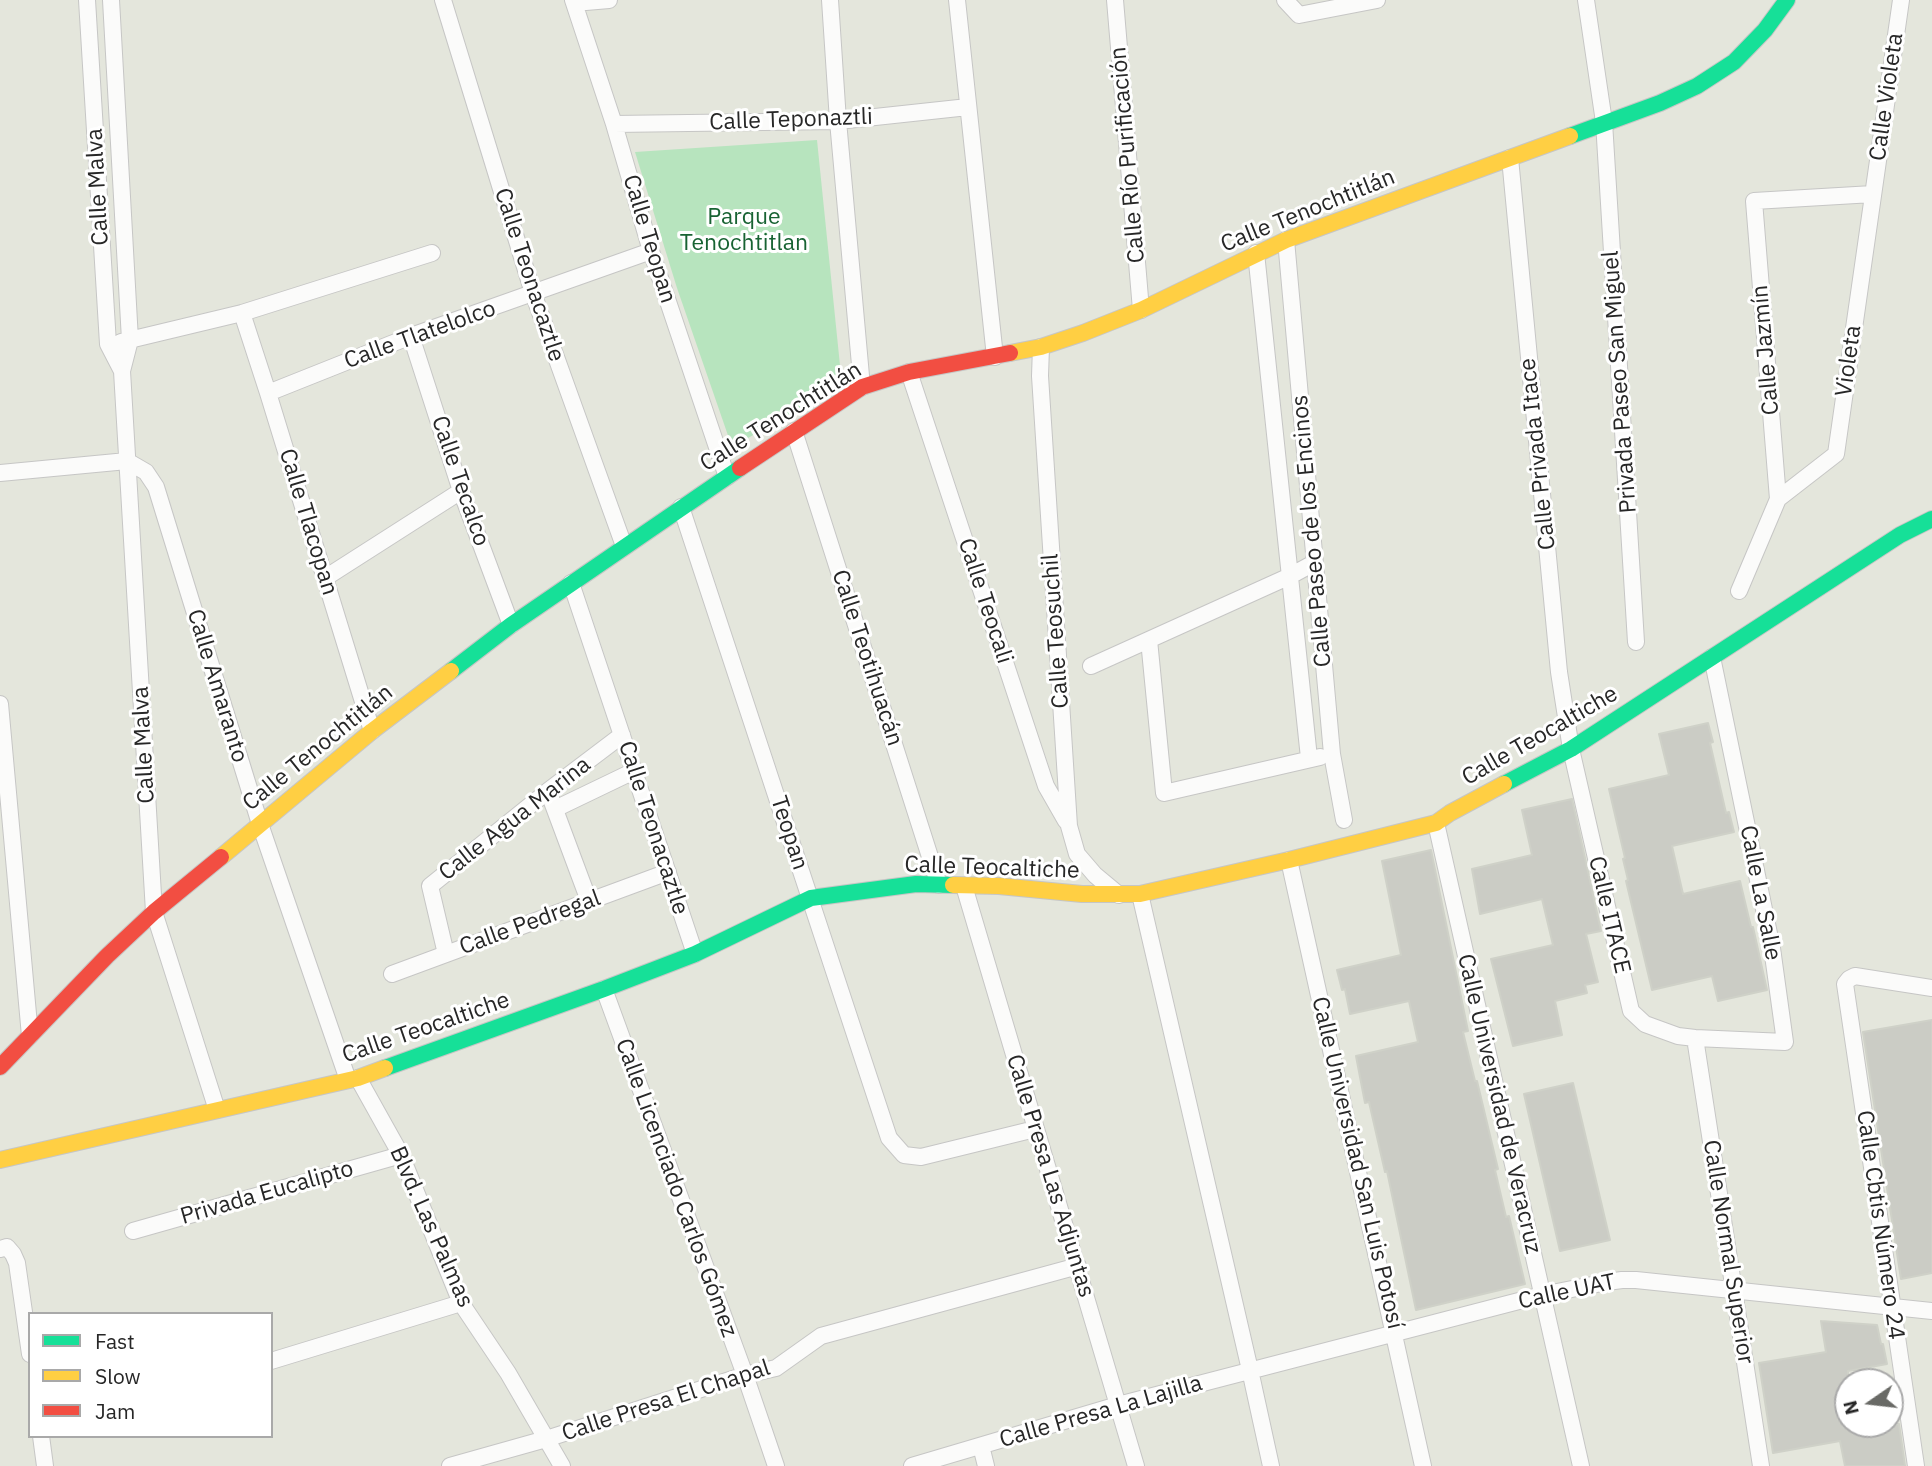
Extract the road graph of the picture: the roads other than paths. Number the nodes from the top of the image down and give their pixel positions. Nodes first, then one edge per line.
1 (88, 0) edge
2 (111, 0) edge
3 (443, 0) edge
4 (609, 0) edge
5 (831, 0) edge
6 (957, 0) edge
7 (1115, 0) edge
8 (1285, 0) edge
9 (1377, 0) edge
10 (1586, 0) edge
11 (1787, 0) edge
12 (1901, 0) edge
13 (573, 1) edge
14 (968, 107) junction
15 (838, 121) junction
16 (1604, 122) junction
17 (614, 124) junction
18 (1510, 158) junction
19 (1873, 194) junction
20 (1286, 240) junction
21 (651, 251) junction
22 (432, 253) dead end
23 (1256, 253) junction
24 (533, 293) junction
25 (1141, 310) junction
26 (242, 313) junction
27 (1293, 313) junction
28 (1263, 316) junction
29 (411, 336) junction
30 (130, 340) junction
31 (108, 344) junction
32 (1041, 347) junction
33 (995, 357) junction
34 (122, 371) junction
35 (909, 372) junction
36 (862, 387) junction
37 (268, 393) junction
38 (794, 431) junction
39 (127, 461) junction
40 (0, 473) edge
41 (727, 477) junction
42 (461, 491) junction
43 (1778, 499) junction
44 (681, 507) junction
45 (1932, 519) edge
46 (624, 546) junction
47 (1314, 563) junction
48 (1290, 576) junction
49 (325, 578) junction
50 (571, 583) junction
51 (1739, 591) dead end
52 (512, 625) junction
53 (1149, 640) junction
54 (1636, 642) dead end
55 (1712, 657) junction
56 (1091, 666) dead end
57 (0, 704) edge
58 (372, 731) junction
59 (622, 735) junction
60 (1571, 749) junction
61 (1332, 754) junction
62 (1309, 758) junction
63 (634, 771) junction
64 (548, 791) junction
65 (555, 809) junction
66 (1344, 820) dead end
67 (1436, 823) junction
68 (260, 824) junction
69 (1069, 826) junction
70 (1289, 860) junction
71 (668, 872) junction
72 (939, 885) junction
73 (964, 886) junction
74 (1140, 894) junction
75 (1119, 895) junction
76 (811, 898) junction
77 (589, 901) junction
78 (154, 912) junction
79 (446, 954) junction
80 (695, 954) junction
81 (392, 974) dead end
82 (1932, 988) edge
83 (604, 989) junction
84 (30, 1035) junction
85 (1695, 1038) junction
86 (0, 1067) edge
87 (353, 1079) junction
88 (218, 1110) junction
89 (1035, 1129) junction
90 (401, 1155) junction
91 (0, 1160) edge
92 (133, 1231) dead end
93 (0, 1249) edge
94 (1078, 1266) junction
95 (1734, 1292) junction
96 (1542, 1295) junction
97 (461, 1303) junction
98 (1892, 1308) junction
99 (1932, 1311) edge
100 (1395, 1334) junction
101 (28, 1340) edge
102 (273, 1360) edge
103 (1250, 1370) junction
104 (745, 1375) junction
105 (1118, 1405) junction
106 (41, 1438) edge
107 (546, 1439) junction
108 (981, 1446) junction
109 (45, 1466) edge
110 (450, 1466) edge
111 (562, 1466) edge
112 (776, 1466) edge
113 (912, 1466) edge
114 (986, 1466) edge
115 (1136, 1466) edge
116 (1271, 1466) edge
117 (1423, 1466) edge
118 (1581, 1466) edge
119 (1761, 1466) edge
120 (1916, 1466) edge

1 - 31 street, Calle Malva
2 - 30 street, Calle Malva
3 - 24 street, Calle Teonacaztle
4 - 13 street
5 - 15 street
6 - 14 street
7 - 25 street, Calle Río Purificación
8 - 9 street
10 - 16 street, Privada Paseo San Miguel
11 - 16 street, Calle Tenochtitlán
12 - 19 street, Calle Violeta
13 - 17 street, Calle Teopan
14 - 15 street, Calle Teponaztli
14 - 33 street
15 - 17 street, Calle Teponaztli
15 - 36 street
16 - 18 street, Calle Tenochtitlán
16 - 54 street, Privada Paseo San Miguel
17 - 21 street, Calle Teopan
18 - 20 street, Calle Tenochtitlán
18 - 60 street, Calle Privada Itace
19 - 43 street, Violeta
19 - 43 street, Calle Jazmín
20 - 23 street, Calle Tenochtitlán
20 - 27 street, Calle Paseo de los Encinos
21 - 24 street, Calle Tlatelolco
21 - 41 street, Calle Teopan
22 - 26 street
23 - 25 street, Calle Tenochtitlán
23 - 28 street, Calle Paseo de los Encinos
24 - 29 street, Calle Tlatelolco
24 - 46 street, Calle Teonacaztle
25 - 32 street, Calle Tenochtitlán
26 - 30 street
26 - 37 street, Calle Tlacopan
27 - 28 street
27 - 47 street, Calle Paseo de los Encinos
28 - 48 street, Calle Paseo de los Encinos
29 - 37 street, Calle Tlatelolco
29 - 42 street, Calle Tecalco
30 - 31 street
30 - 34 street, Calle Malva
31 - 34 street, Calle Malva
32 - 33 street, Calle Tenochtitlán
32 - 69 street, Calle Teosuchil
33 - 35 street, Calle Tenochtitlán
34 - 39 street, Calle Malva
35 - 36 street, Calle Tenochtitlán
35 - 69 street, Calle Teocali
36 - 38 street, Calle Tenochtitlán
37 - 49 street, Calle Tlacopan
38 - 41 street, Calle Tenochtitlán
38 - 72 street, Calle Teotihuacán
39 - 40 street
39 - 68 street, Calle Amaranto
39 - 78 street, Calle Malva
41 - 44 street, Calle Tenochtitlán
42 - 49 street
42 - 52 street, Calle Tecalco
43 - 51 street
44 - 46 street, Calle Tenochtitlán
44 - 76 street, Teopan
45 - 55 street, Calle Teocaltiche
46 - 50 street, Calle Tenochtitlán
47 - 48 street
47 - 61 street, Calle Paseo de los Encinos
48 - 53 street
48 - 62 street, Calle Paseo de los Encinos
49 - 58 street, Calle Tlacopan
50 - 52 street, Calle Tenochtitlán
50 - 59 street, Calle Teonacaztle
52 - 58 street, Calle Tenochtitlán
53 - 56 street
53 - 62 street
55 - 60 street, Calle Teocaltiche
55 - 85 street, Calle La Salle
57 - 84 street
58 - 68 street, Calle Tenochtitlán
59 - 63 street, Calle Teonacaztle
59 - 64 street, Calle Agua Marina
60 - 67 street, Calle Teocaltiche
60 - 85 street, Calle ITACE
61 - 62 street
61 - 66 street, Calle Paseo de los Encinos
63 - 65 street
63 - 71 street, Calle Teonacaztle
64 - 65 street
64 - 79 street, Calle Agua Marina
65 - 77 street
67 - 70 street, Calle Teocaltiche
67 - 96 street, Calle Universidad de Veracruz
68 - 78 street, Calle Tenochtitlán
68 - 87 street, Calle Amaranto
69 - 75 street, Calle Teosuchil
70 - 74 street, Calle Teocaltiche
70 - 100 street, Calle Universidad San Luis Potosí
71 - 77 street, Calle Pedregal
71 - 80 street, Calle Teonacaztle
72 - 73 street, Calle Teocaltiche
72 - 76 street, Calle Teocaltiche
73 - 75 street, Calle Teocaltiche
73 - 89 street, Calle Presa Las Adjuntas
74 - 75 street, Calle Teocaltiche
74 - 103 street
76 - 80 street, Calle Teocaltiche
76 - 89 street, Teopan
77 - 79 street, Calle Pedregal
78 - 84 street, Calle Tenochtitlán
78 - 88 street, Calle Malva
79 - 81 street, Calle Pedregal
80 - 83 street, Calle Teocaltiche
82 - 98 street, Calle Cbtis Número 24
83 - 87 street, Calle Teocaltiche
83 - 104 street, Calle Licenciado Carlos Gómez
84 - 86 street, Calle Tenochtitlán
85 - 95 street, Calle Normal Superior
87 - 88 street, Calle Teocaltiche
87 - 90 street, Blvd. Las Palmas
88 - 91 street, Calle Teocaltiche
89 - 94 street, Calle Presa Las Adjuntas
90 - 92 street, Privada Eucalipto
90 - 97 street, Blvd. Las Palmas
93 - 101 street
94 - 104 street, Calle Presa El Chapal
94 - 105 street, Calle Presa Las Adjuntas
95 - 96 street, Calle UAT
95 - 98 street, Calle UAT
95 - 119 street, Calle Normal Superior
96 - 100 street, Calle UAT
96 - 118 street, Calle Universidad de Veracruz
97 - 102 street
97 - 107 street, Blvd. Las Palmas
98 - 99 street, Calle UAT
98 - 120 street, Calle Cbtis Número 24
100 - 103 street, Calle UAT
100 - 117 street, Calle Universidad San Luis Potosí
103 - 105 street, Calle Presa La Lajilla
103 - 116 street
104 - 107 street, Calle Presa El Chapal
104 - 112 street, Calle Licenciado Carlos Gómez
105 - 108 street, Calle Presa La Lajilla
105 - 115 street, Calle Presa Las Adjuntas
106 - 109 street
107 - 110 street, Calle Presa El Chapal
107 - 111 street, Blvd. Las Palmas
108 - 113 street, Calle Presa La Lajilla
108 - 114 street

